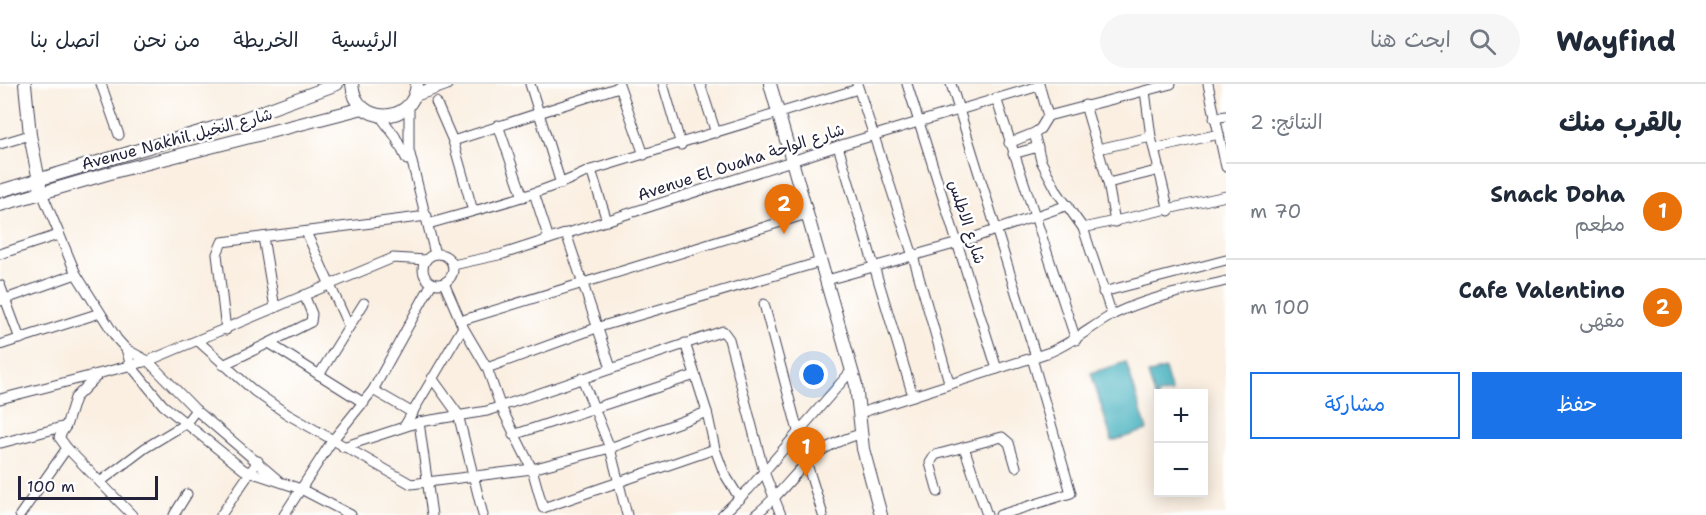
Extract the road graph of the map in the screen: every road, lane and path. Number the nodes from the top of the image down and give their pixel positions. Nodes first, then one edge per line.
1 (25, 84) edge
2 (101, 84) edge
3 (337, 84) edge
4 (352, 84) edge
5 (446, 84) edge
6 (530, 84) edge
7 (663, 84) edge
8 (700, 84) edge
9 (770, 84) edge
10 (907, 84) edge
11 (951, 84) edge
12 (1172, 84) edge
13 (1208, 84) edge
14 (1039, 85) edge
15 (619, 86) edge
16 (858, 87) edge
17 (1145, 91) junction
18 (414, 95) edge
19 (996, 98) junction
20 (436, 102) dead end
21 (1085, 105) junction
22 (363, 108) junction
23 (958, 109) junction
24 (540, 113) junction
25 (779, 115) junction
26 (380, 116) junction
27 (1047, 116) junction
28 (1226, 116) edge
29 (1214, 118) junction
30 (918, 122) junction
31 (498, 125) junction
32 (716, 133) junction
33 (1034, 134) junction
34 (1219, 134) junction
35 (30, 135) junction
36 (119, 135) dead end
37 (874, 135) junction
38 (1151, 137) junction
39 (453, 141) junction
40 (1009, 143) junction
41 (0, 144) edge
42 (681, 145) junction
43 (838, 147) junction
44 (1038, 147) junction
45 (1098, 148) junction
46 (1154, 149) junction
47 (1013, 154) junction
48 (644, 155) junction
49 (792, 161) junction
50 (1226, 164) edge
51 (591, 170) junction
52 (1160, 170) junction
53 (38, 179) junction
54 (416, 179) junction
55 (1108, 183) junction
56 (561, 184) junction
57 (0, 190) edge
58 (42, 193) junction
59 (534, 193) junction
60 (1226, 196) edge
61 (523, 197) junction
62 (0, 205) edge
63 (1068, 206) junction
64 (473, 211) junction
65 (1169, 211) junction
66 (807, 214) junction
67 (1034, 219) junction
68 (427, 220) junction
69 (607, 221) junction
70 (1115, 222) junction
71 (1083, 228) junction
72 (997, 231) junction
73 (306, 232) junction
74 (566, 233) junction
75 (58, 235) junction
76 (264, 237) junction
77 (549, 239) junction
78 (958, 243) junction
79 (0, 254) edge
80 (435, 254) junction
81 (913, 256) junction
82 (426, 260) junction
83 (1226, 260) edge
84 (820, 262) junction
85 (453, 265) junction
86 (875, 267) junction
87 (76, 274) junction
88 (827, 280) junction
89 (1226, 281) edge
90 (584, 282) junction
91 (432, 283) junction
92 (444, 283) junction
93 (0, 285) edge
94 (330, 285) junction
95 (1103, 292) junction
96 (304, 295) junction
97 (3, 300) edge
98 (364, 303) dead end
99 (764, 304) dead end
100 (275, 308) junction
101 (100, 314) junction
102 (1112, 315) junction
103 (461, 324) junction
104 (349, 327) junction
105 (599, 327) junction
106 (226, 330) junction
107 (20, 339) junction
108 (1076, 340) junction
109 (198, 341) junction
110 (685, 343) junction
111 (269, 344) junction
112 (0, 345) edge
113 (126, 349) junction
114 (1034, 357) junction
115 (148, 361) junction
116 (223, 365) junction
117 (131, 366) junction
118 (487, 368) junction
119 (611, 368) junction
120 (997, 369) junction
121 (852, 370) junction
122 (98, 375) junction
123 (319, 375) junction
124 (695, 375) junction
125 (432, 378) junction
126 (582, 378) junction
127 (949, 382) junction
128 (373, 390) junction
129 (913, 396) junction
130 (0, 399) edge
131 (364, 403) junction
132 (500, 405) junction
133 (196, 410) junction
134 (593, 410) junction
135 (707, 412) junction
136 (860, 413) junction
137 (458, 414) junction
138 (416, 417) junction
139 (185, 424) junction
140 (66, 426) junction
141 (799, 430) junction
142 (860, 434) junction
143 (513, 435) junction
144 (332, 441) junction
145 (1, 443) edge
146 (344, 447) junction
147 (964, 447) junction
148 (67, 448) junction
149 (610, 448) junction
150 (715, 449) junction
151 (258, 460) junction
152 (806, 461) junction
153 (1016, 466) dead end
154 (532, 470) junction
155 (764, 472) junction
156 (249, 474) junction
157 (476, 478) junction
158 (278, 480) junction
159 (619, 481) junction
160 (100, 482) junction
161 (429, 483) junction
162 (301, 489) junction
163 (938, 492) dead end
164 (188, 494) dead end
165 (774, 497) junction
166 (740, 500) junction
167 (724, 514) edge
168 (20, 515) edge
169 (132, 515) edge
170 (174, 515) edge
171 (221, 515) edge
172 (284, 515) edge
173 (351, 515) edge
174 (432, 515) edge
175 (483, 515) edge
176 (627, 515) edge
177 (755, 515) edge
178 (781, 515) edge
179 (823, 515) edge
180 (881, 515) edge
181 (987, 515) edge
182 (1000, 515) edge

1 - 35 street
2 - 36 street
3 - 53 street, Avenue Nakhil شارع النخيل
4 - 22 street
5 - 18 street
6 - 24 street
7 - 42 street
8 - 32 street
9 - 25 street
10 - 30 street, شارع الاطلس
11 - 23 street
12 - 17 street
13 - 29 street
14 - 19 street, Avenue El Ouaha شارع الواحة
14 - 27 street
15 - 24 street
15 - 48 street
16 - 25 street
16 - 37 street
17 - 21 street
17 - 38 street
18 - 26 street
18 - 54 street
19 - 23 street, Avenue El Ouaha شارع الواحة
19 - 40 street
20 - 39 street
21 - 27 street
21 - 45 street
22 - 26 street
22 - 58 street, Avenue Nakhil شارع النخيل
23 - 30 street, Avenue El Ouaha شارع الواحة
23 - 72 street
24 - 31 street
24 - 56 street
25 - 32 street
25 - 49 street
26 - 54 street
27 - 33 street
28 - 29 street
29 - 34 street
30 - 37 street, Avenue El Ouaha شارع الواحة
30 - 78 street, شارع الاطلس
31 - 39 street
31 - 61 street
32 - 42 street
33 - 40 street
33 - 44 street
34 - 46 street
34 - 50 street
35 - 41 street
35 - 53 street
37 - 43 street, Avenue El Ouaha شارع الواحة
37 - 81 street
38 - 45 street
38 - 46 street
39 - 64 street
40 - 47 street
42 - 48 street
43 - 49 street, Avenue El Ouaha شارع الواحة
43 - 86 street
44 - 47 street
44 - 63 street
45 - 55 street
46 - 52 street
47 - 67 street
48 - 51 street
49 - 66 street
49 - 69 street, Avenue El Ouaha شارع الواحة
51 - 56 street
51 - 69 street
52 - 55 street
52 - 65 street
53 - 57 street, Avenue Nakhil شارع النخيل
53 - 58 street
54 - 68 street
55 - 70 street
56 - 59 street
58 - 62 street, Avenue Nakhil شارع النخيل
58 - 75 street
59 - 61 street
59 - 77 street
60 - 65 street
61 - 64 street
63 - 67 street
63 - 71 street
64 - 68 street
65 - 70 street
66 - 84 street
66 - 90 street
67 - 72 street
67 - 108 street
68 - 73 street
68 - 80 street
69 - 74 street, Avenue El Ouaha شارع الواحة
70 - 71 street
71 - 95 street
72 - 78 street
72 - 114 street
73 - 76 street
73 - 94 street
74 - 77 street, Avenue El Ouaha شارع الواحة
74 - 90 street
75 - 79 street
75 - 87 street
76 - 100 street
76 - 106 street
77 - 85 street, Avenue El Ouaha شارع الواحة
78 - 81 street
78 - 120 street, شارع الاطلس
80 - 82 street
80 - 85 street
81 - 86 street
81 - 127 street
82 - 91 street
82 - 94 street
83 - 95 street
84 - 88 street
84 - 105 street
85 - 92 street
86 - 88 street
86 - 129 street
87 - 97 street
87 - 101 street
88 - 121 street
89 - 102 street
90 - 103 street
90 - 105 street
91 - 92 street
91 - 128 street
92 - 103 street
93 - 97 street
94 - 96 street
94 - 104 street
95 - 102 street
96 - 100 street
96 - 111 street
97 - 107 street
98 - 104 street
99 - 141 street
100 - 106 street
101 - 107 street
101 - 113 street
102 - 108 street
103 - 118 street
103 - 125 street
104 - 123 street
105 - 118 street
105 - 119 street
106 - 109 street
107 - 112 street
108 - 114 street
109 - 115 street
109 - 116 street
110 - 119 street
110 - 124 street
110 - 155 street
111 - 116 street
111 - 123 street
113 - 115 street
113 - 117 street
114 - 120 street
114 - 182 street
115 - 117 street
115 - 133 street
116 - 144 street
117 - 122 street
117 - 139 street
118 - 132 street
119 - 126 street
120 - 127 street
121 - 136 street
121 - 141 street
122 - 130 street
122 - 140 street
123 - 131 street
124 - 134 street
124 - 135 street
125 - 137 street
125 - 138 street
126 - 132 street
126 - 134 street
127 - 129 street
128 - 131 street
128 - 138 street
129 - 136 street
131 - 144 street
132 - 137 street
132 - 143 street
133 - 139 street
133 - 151 street
134 - 143 street
134 - 149 street
135 - 149 street
135 - 150 street
136 - 142 street
137 - 138 street
137 - 157 street
138 - 146 street
138 - 161 street
139 - 156 street
139 - 160 street
140 - 145 street
140 - 148 street
141 - 152 street
141 - 155 street
142 - 152 street
142 - 180 street
143 - 154 street
144 - 146 street
144 - 162 street
146 - 161 street
147 - 153 street
147 - 163 street
147 - 181 street
148 - 160 street
148 - 168 street
149 - 154 street
149 - 159 street
150 - 159 street
150 - 166 street
151 - 156 street
151 - 158 street
152 - 165 street
152 - 179 street
154 - 157 street
154 - 159 street
155 - 165 street
155 - 166 street
156 - 158 street
156 - 171 street
157 - 161 street
157 - 175 street
158 - 162 street
159 - 176 street
160 - 169 street
161 - 174 street
162 - 172 street
162 - 173 street
164 - 170 street
165 - 177 street
165 - 178 street
166 - 167 street

